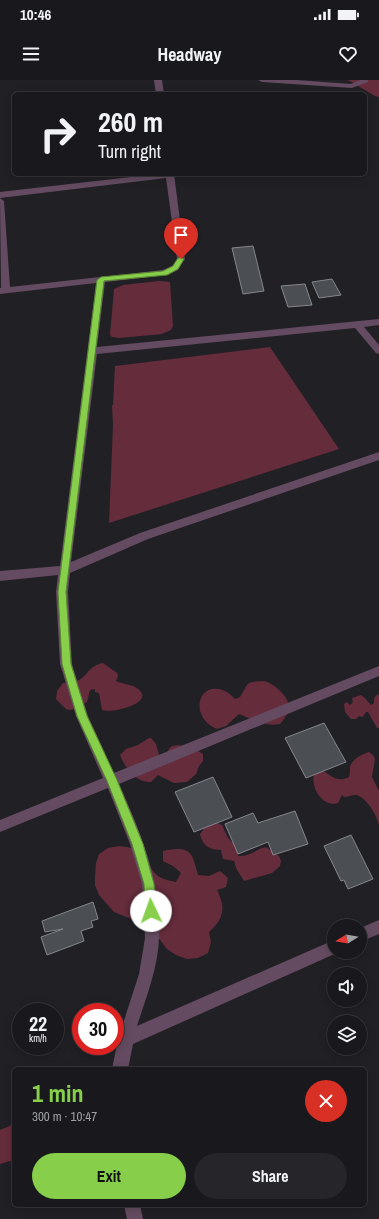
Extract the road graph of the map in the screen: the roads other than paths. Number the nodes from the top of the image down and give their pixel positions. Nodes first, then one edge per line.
1 (158, 80) edge
2 (262, 80) edge
3 (364, 80) edge
4 (160, 92) edge
5 (154, 176) edge
6 (170, 176) edge
7 (0, 195) edge
8 (0, 201) edge
9 (101, 280) junction
10 (3, 290) edge
11 (379, 322) edge
12 (357, 324) junction
13 (92, 351) junction
14 (379, 351) edge
15 (379, 456) edge
16 (65, 570) junction
17 (0, 576) edge
18 (379, 671) edge
19 (112, 780) junction
20 (0, 826) edge
21 (379, 927) edge
22 (367, 932) edge
23 (327, 950) edge
24 (126, 1038) junction
25 (120, 1067) edge
26 (132, 1207) edge
27 (135, 1219) edge

1 - 4 street
2 - 3 street
5 - 7 street
6 - 9 street
8 - 10 street
9 - 10 street
9 - 13 street
11 - 12 street
12 - 13 street
12 - 14 street
13 - 16 street
15 - 16 street
16 - 17 street
16 - 19 street
18 - 19 street
19 - 20 street
19 - 24 street
21 - 22 street
23 - 24 street
24 - 25 street
26 - 27 street

